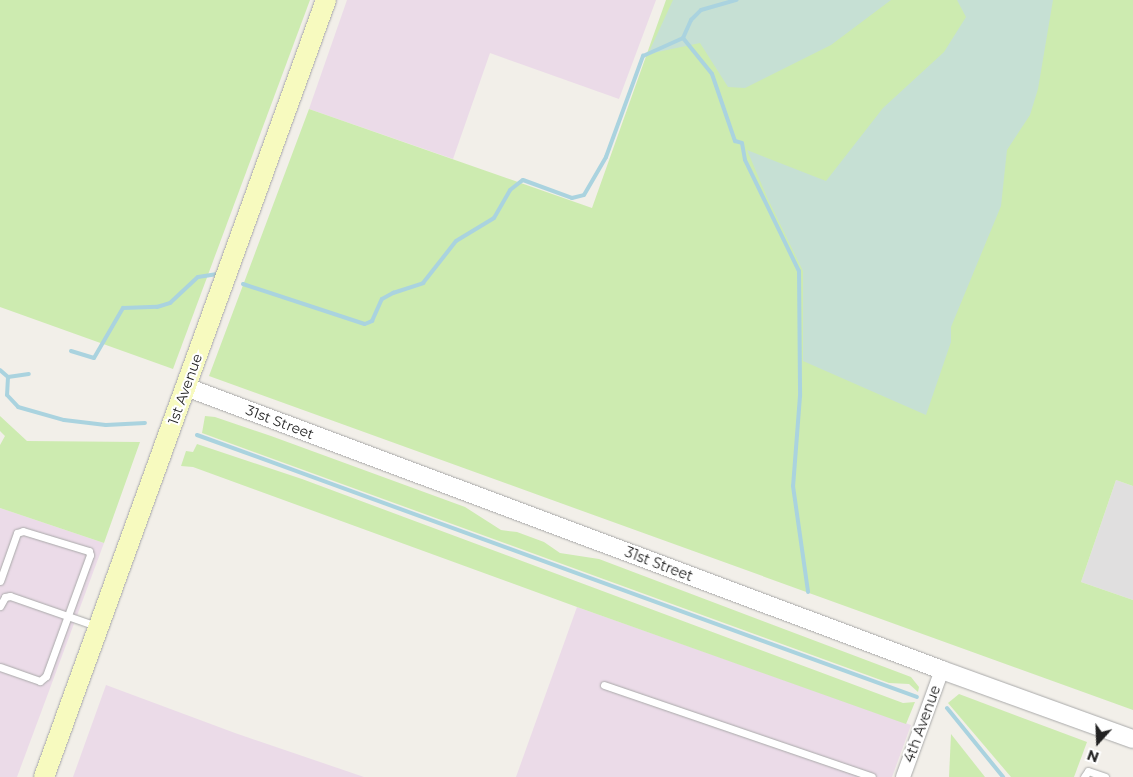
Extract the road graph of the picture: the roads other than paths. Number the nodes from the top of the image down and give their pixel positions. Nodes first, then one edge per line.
1 (326, 0) edge
2 (186, 387) junction
3 (0, 580) edge
4 (1, 601) edge
5 (68, 618) junction
6 (99, 626) junction
7 (0, 667) edge
8 (942, 670) junction
9 (604, 685) dead end
10 (1133, 739) edge
11 (44, 777) edge
12 (872, 777) edge
13 (903, 777) edge
14 (1084, 777) edge
15 (1106, 777) edge

1 - 2 main road, 1st Avenue
2 - 6 main road, 1st Avenue
2 - 8 street, 31st Street
3 - 5 lane
4 - 5 lane
5 - 6 lane
5 - 7 lane
6 - 11 main road, 1st Avenue
8 - 10 street, 31st Street
8 - 13 street, 4th Avenue
9 - 12 lane
14 - 15 lane

